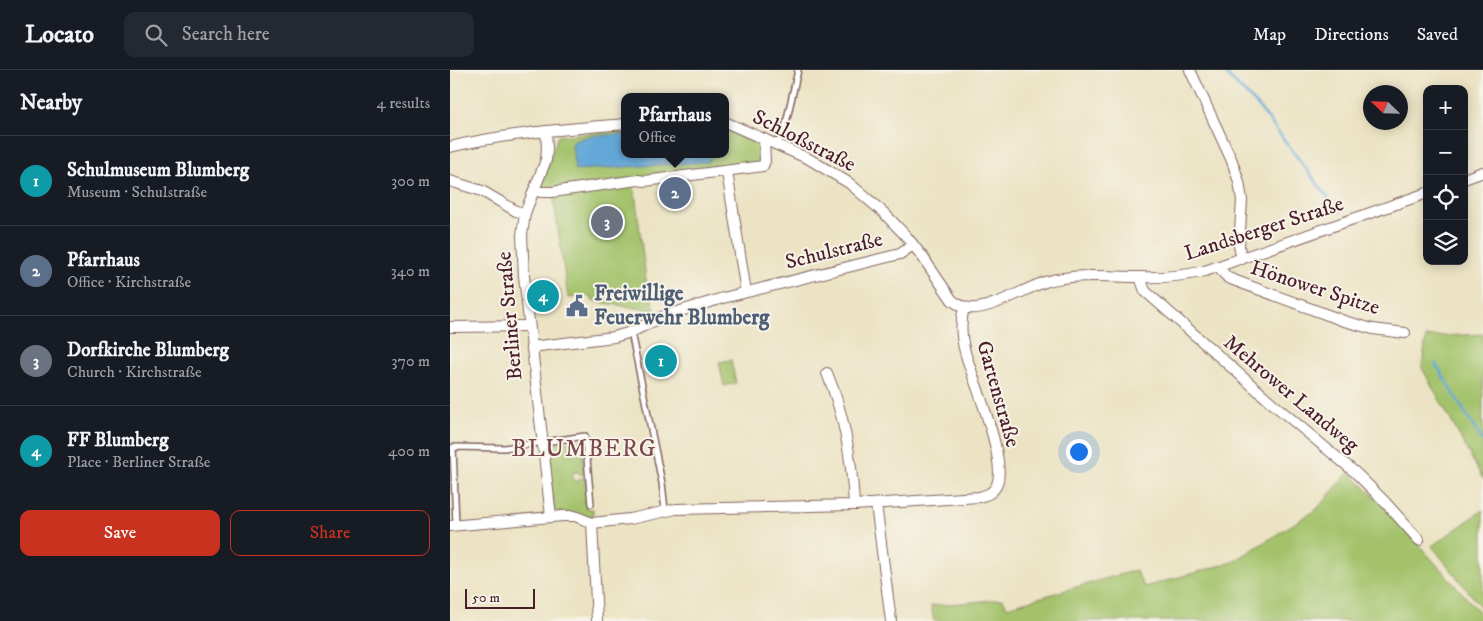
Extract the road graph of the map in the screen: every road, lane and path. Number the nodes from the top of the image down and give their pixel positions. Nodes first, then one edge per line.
1 (798, 70) edge
2 (1190, 70) edge
3 (621, 124) edge
4 (729, 124) edge
5 (546, 131) junction
6 (764, 139) junction
7 (777, 145) junction
8 (450, 147) edge
9 (727, 172) junction
10 (1483, 172) edge
11 (1468, 178) edge
12 (450, 182) edge
13 (534, 190) junction
14 (1423, 194) edge
15 (525, 213) junction
16 (913, 245) junction
17 (1242, 259) junction
18 (1218, 267) junction
19 (1140, 277) junction
20 (746, 292) junction
21 (964, 307) junction
22 (529, 326) junction
23 (450, 327) edge
24 (632, 332) junction
25 (1405, 333) dead end
26 (531, 347) junction
27 (827, 373) dead end
28 (542, 441) junction
29 (591, 504) dead end
30 (876, 504) junction
31 (854, 505) junction
32 (665, 510) junction
33 (551, 517) junction
34 (592, 523) junction
35 (453, 525) edge
36 (1419, 540) dead end
37 (597, 621) edge
38 (891, 621) edge

1 - 7 lane
2 - 17 street
3 - 5 street
4 - 6 street, Schloßstraße
5 - 8 street
5 - 13 street, Berliner Straße
6 - 7 street, Schloßstraße
6 - 9 street
7 - 16 street, Schloßstraße
9 - 13 street
9 - 20 street
10 - 11 street
12 - 15 street
13 - 15 street, Berliner Straße
14 - 17 street, Landsberger Straße
15 - 22 street, Berliner Straße
16 - 20 street, Schulstraße
16 - 21 street, Schloßstraße
17 - 18 street, Landsberger Straße
18 - 19 street, Landsberger Straße
18 - 25 street, Hönower Spitze
19 - 21 street, Landsberger Straße
19 - 36 street, Mehrower Landweg
20 - 24 street, Schulstraße
21 - 30 street, Gartenstraße
22 - 23 street
22 - 26 street, Berliner Straße
24 - 26 street, Schulstraße
24 - 32 lane
26 - 28 street, Berliner Straße
27 - 31 street
28 - 29 lane
28 - 33 street, Berliner Straße
28 - 35 lane
30 - 31 street, Gartenstraße
30 - 38 street
31 - 32 street, Gartenstraße
32 - 34 street, Gartenstraße
33 - 34 street, Gartenstraße
33 - 35 street, Gartenstraße
34 - 37 street

